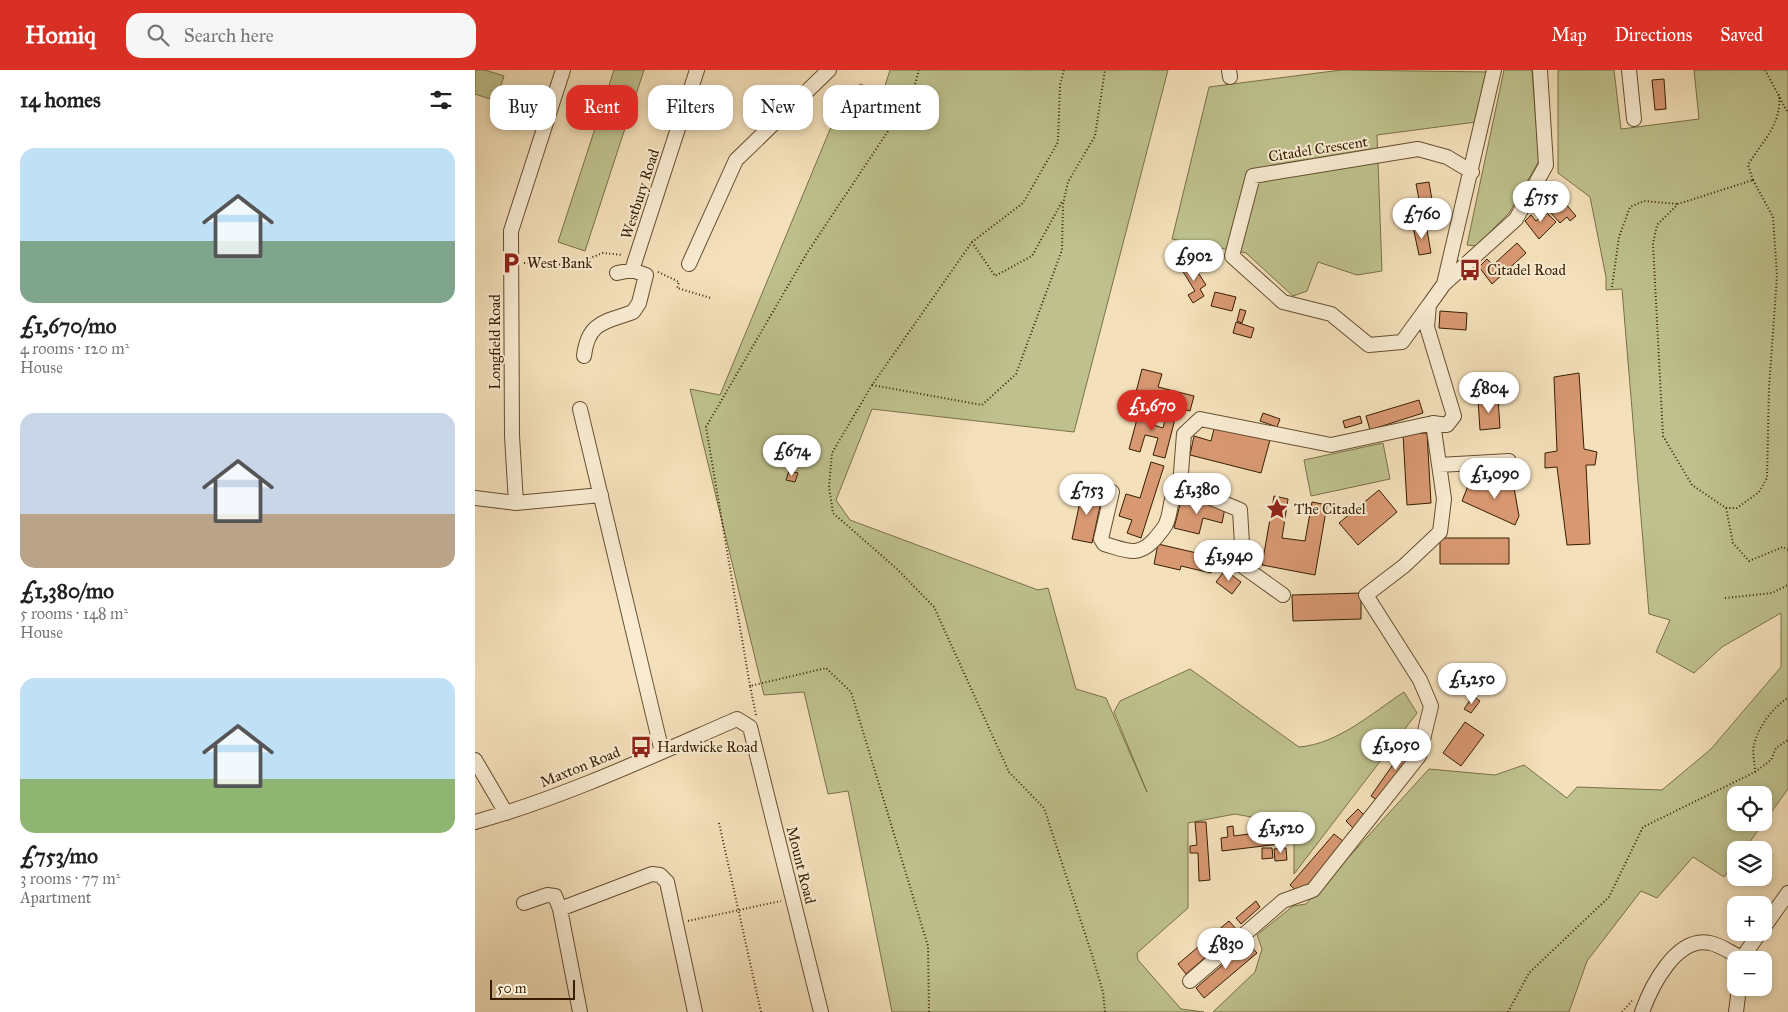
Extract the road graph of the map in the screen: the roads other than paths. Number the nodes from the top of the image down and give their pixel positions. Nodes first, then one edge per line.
1 (563, 70) edge
2 (697, 70) edge
3 (829, 70) edge
4 (1494, 70) edge
5 (1540, 70) edge
6 (1629, 70) edge
7 (1634, 119) dead end
8 (1472, 172) junction
9 (634, 264) junction
10 (689, 264) dead end
11 (617, 273) dead end
12 (1444, 284) junction
13 (1429, 305) junction
14 (585, 356) dead end
15 (580, 409) dead end
16 (1433, 423) junction
17 (1509, 461) dead end
18 (1439, 465) junction
19 (1181, 485) junction
20 (1112, 492) dead end
21 (601, 494) junction
22 (475, 498) edge
23 (516, 503) junction
24 (1283, 595) dead end
25 (750, 727) joint
26 (662, 752) junction
27 (475, 760) edge
28 (506, 813) junction
29 (475, 822) edge
30 (1788, 893) edge
31 (525, 902) dead end
32 (560, 909) junction
33 (1772, 916) edge
34 (1727, 952) edge
35 (1190, 981) dead end
36 (1738, 996) edge
37 (576, 1011) edge
38 (695, 1012) edge
39 (821, 1012) edge
40 (1642, 1012) edge
41 (1736, 1012) edge

1 - 23 street, Longfield Road
2 - 9 street, Westbury Road
3 - 10 street
4 - 8 street
5 - 12 street
6 - 7 street
8 - 12 street
8 - 13 street, Citadel Crescent
9 - 11 street
9 - 14 street
12 - 13 street
13 - 16 street
15 - 21 street
16 - 18 street
16 - 19 street
17 - 18 street
18 - 35 street
19 - 20 street
19 - 24 street
21 - 23 street
21 - 26 street
22 - 23 street
25 - 26 street, Maxton Road
25 - 39 street, Mount Road
26 - 28 street, Maxton Road
27 - 28 street
28 - 29 street, Maxton Road
30 - 33 street
31 - 32 street
32 - 37 street
32 - 38 street
34 - 40 street
36 - 41 street

